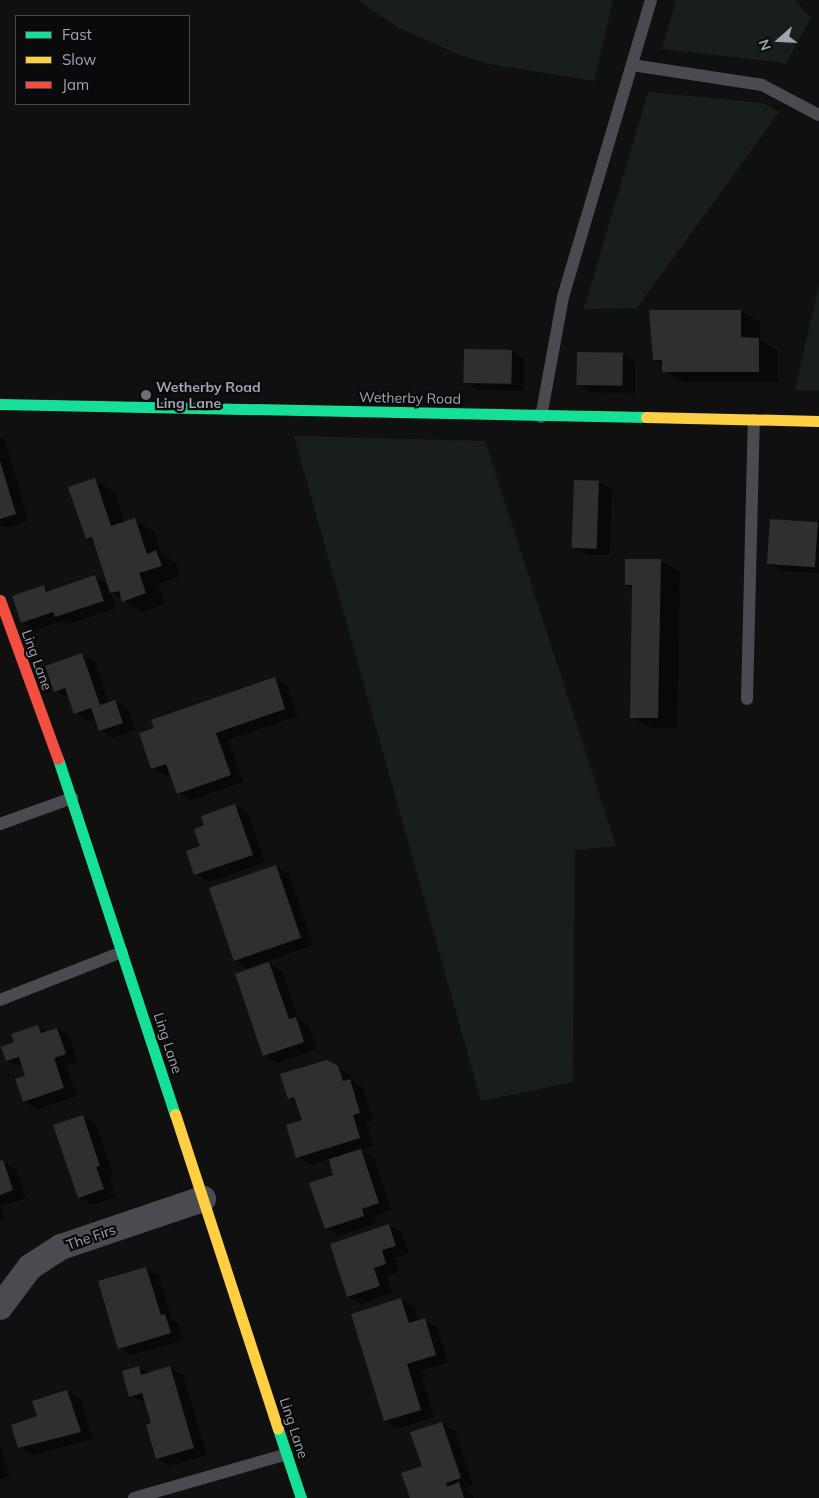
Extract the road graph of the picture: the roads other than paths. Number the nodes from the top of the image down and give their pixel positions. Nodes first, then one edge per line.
1 (651, 0) edge
2 (632, 64) junction
3 (819, 115) edge
4 (0, 404) edge
5 (541, 417) junction
6 (754, 420) junction
7 (819, 421) edge
8 (0, 600) edge
9 (747, 699) dead end
10 (72, 798) junction
11 (0, 824) edge
12 (122, 952) junction
13 (0, 1000) edge
14 (204, 1199) junction
15 (0, 1307) edge
16 (287, 1454) junction
17 (134, 1498) edge
18 (301, 1498) edge

1 - 2 lane
2 - 3 lane
2 - 5 lane
4 - 5 street, Wetherby Road
5 - 6 street, Wetherby Road
6 - 7 street, Wetherby Road
6 - 9 lane
8 - 10 street, Ling Lane
10 - 11 lane
10 - 12 street, Ling Lane
12 - 13 lane
12 - 14 street, Ling Lane
14 - 15 street, The Firs
14 - 16 street, Ling Lane
16 - 17 lane
16 - 18 street, Ling Lane

